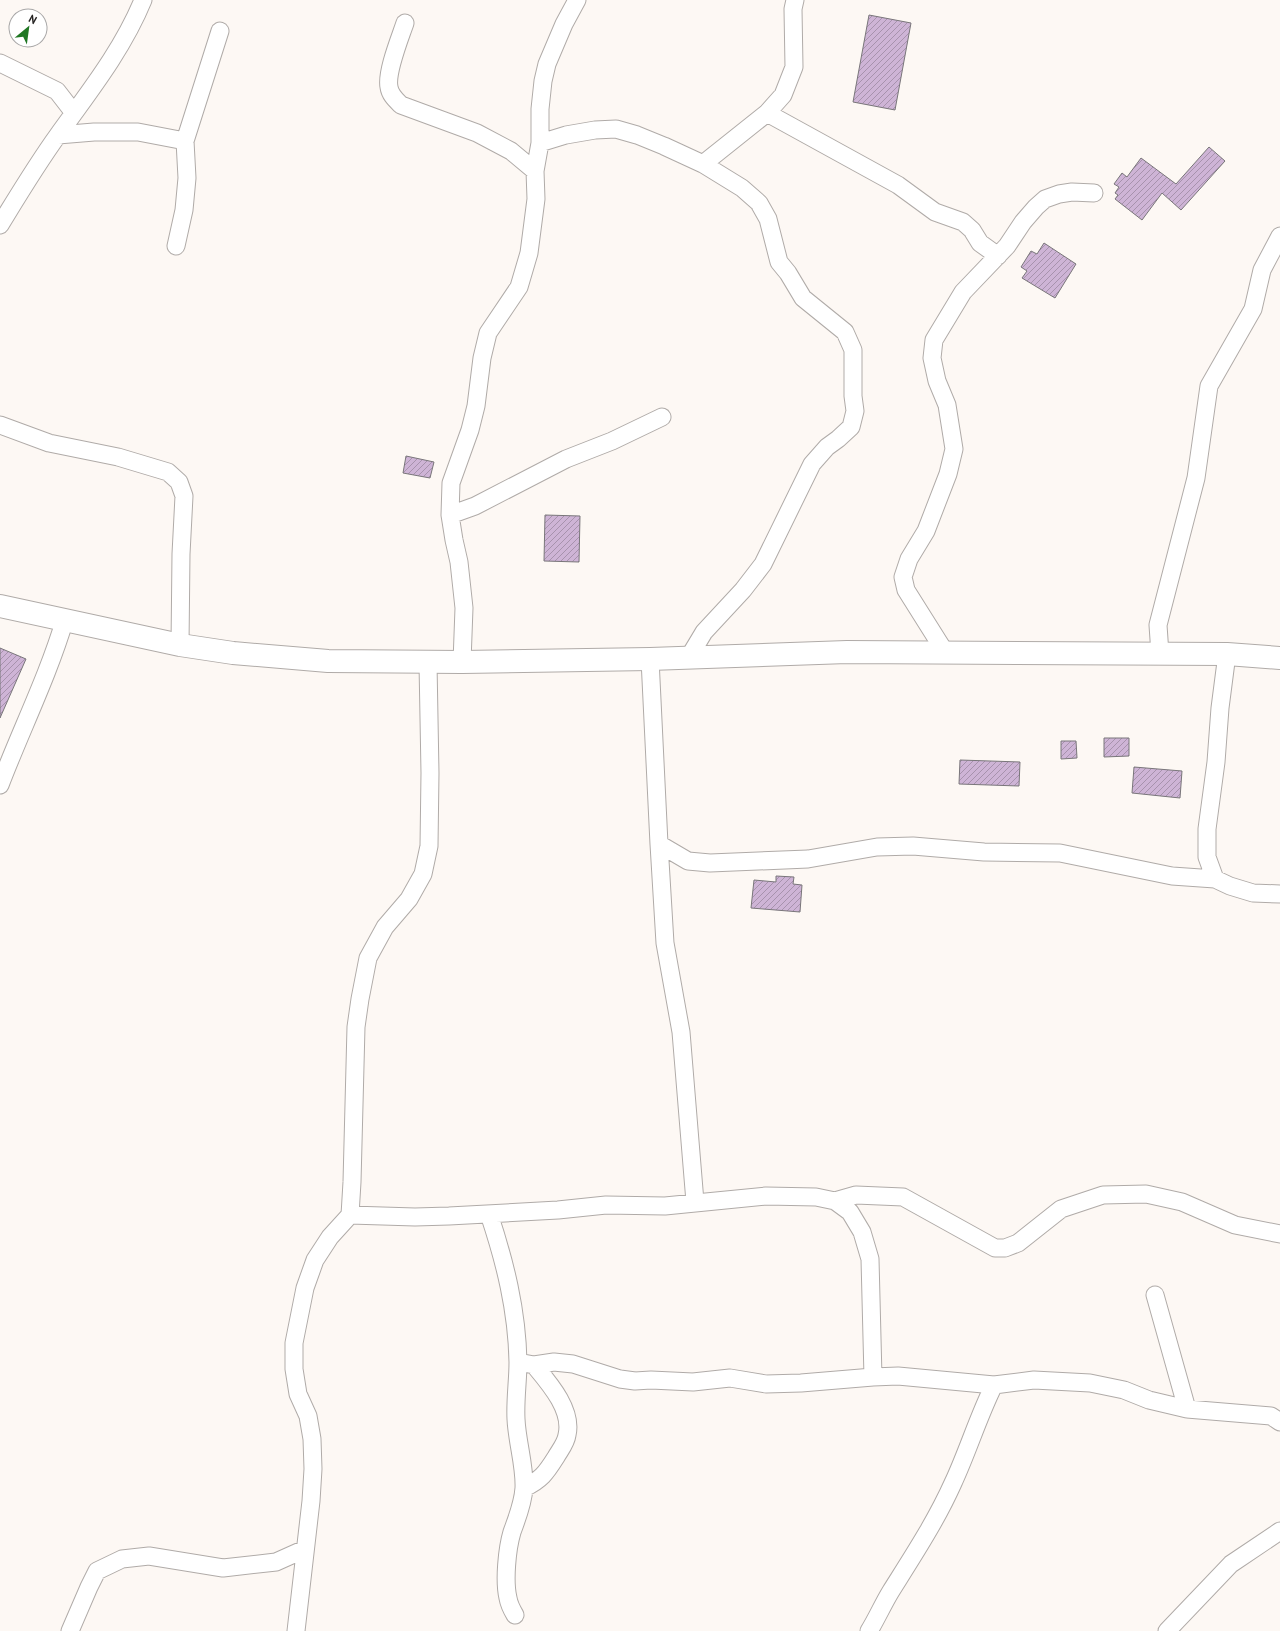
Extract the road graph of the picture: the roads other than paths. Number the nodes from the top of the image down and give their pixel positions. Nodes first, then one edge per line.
1 (143, 0) edge
2 (577, 0) edge
3 (795, 0) edge
4 (405, 23) dead end
5 (220, 30) dead end
6 (0, 63) edge
7 (74, 113) junction
8 (767, 113) junction
9 (58, 135) junction
10 (185, 141) junction
11 (540, 143) junction
12 (703, 164) junction
13 (535, 171) junction
14 (1094, 193) dead end
15 (0, 224) edge
16 (1280, 236) edge
17 (980, 243) junction
18 (176, 246) dead end
19 (998, 256) junction
20 (985, 269) junction
21 (662, 417) dead end
22 (0, 425) edge
23 (450, 515) junction
24 (0, 606) edge
25 (65, 619) junction
26 (180, 645) junction
27 (945, 652) junction
28 (1160, 654) junction
29 (1228, 654) junction
30 (689, 657) junction
31 (1280, 658) edge
32 (650, 659) junction
33 (462, 662) junction
34 (428, 663) junction
35 (0, 785) edge
36 (659, 844) junction
37 (1214, 879) junction
38 (1280, 894) edge
39 (835, 1201) junction
40 (695, 1202) junction
41 (489, 1214) junction
42 (350, 1215) junction
43 (1280, 1234) edge
44 (1155, 1295) dead end
45 (526, 1364) junction
46 (873, 1377) junction
47 (994, 1385) junction
48 (1187, 1409) junction
49 (1277, 1416) edge
50 (524, 1488) junction
51 (1280, 1531) edge
52 (305, 1549) junction
53 (514, 1615) dead end
54 (70, 1631) edge
55 (296, 1631) edge
56 (869, 1631) edge
57 (1167, 1631) edge

1 - 7 street
2 - 11 street
3 - 8 street
4 - 13 street
5 - 10 street
6 - 7 street
7 - 9 street
8 - 12 street
8 - 17 street
9 - 10 street
9 - 15 street
10 - 18 street
11 - 12 street
11 - 13 street
12 - 30 street
13 - 23 street
14 - 19 street
16 - 28 street
17 - 19 street
17 - 20 street
19 - 20 street
20 - 27 street
21 - 23 street
22 - 26 street
23 - 33 street
24 - 25 street
25 - 26 street
25 - 35 street
26 - 34 street
27 - 28 street
27 - 30 street
28 - 29 street
29 - 31 street
29 - 37 street
30 - 32 street
32 - 33 street
32 - 36 street
33 - 34 street
34 - 42 street
36 - 37 street
36 - 40 street
37 - 38 street
39 - 40 street
39 - 43 street
39 - 46 street
40 - 41 street
41 - 42 street
41 - 45 street
42 - 52 street
44 - 48 street
45 - 46 street
45 - 50 street
45 - 50 street
46 - 47 street
47 - 48 street
47 - 56 street
48 - 49 street
50 - 53 street
51 - 57 street
52 - 54 street
52 - 55 street

